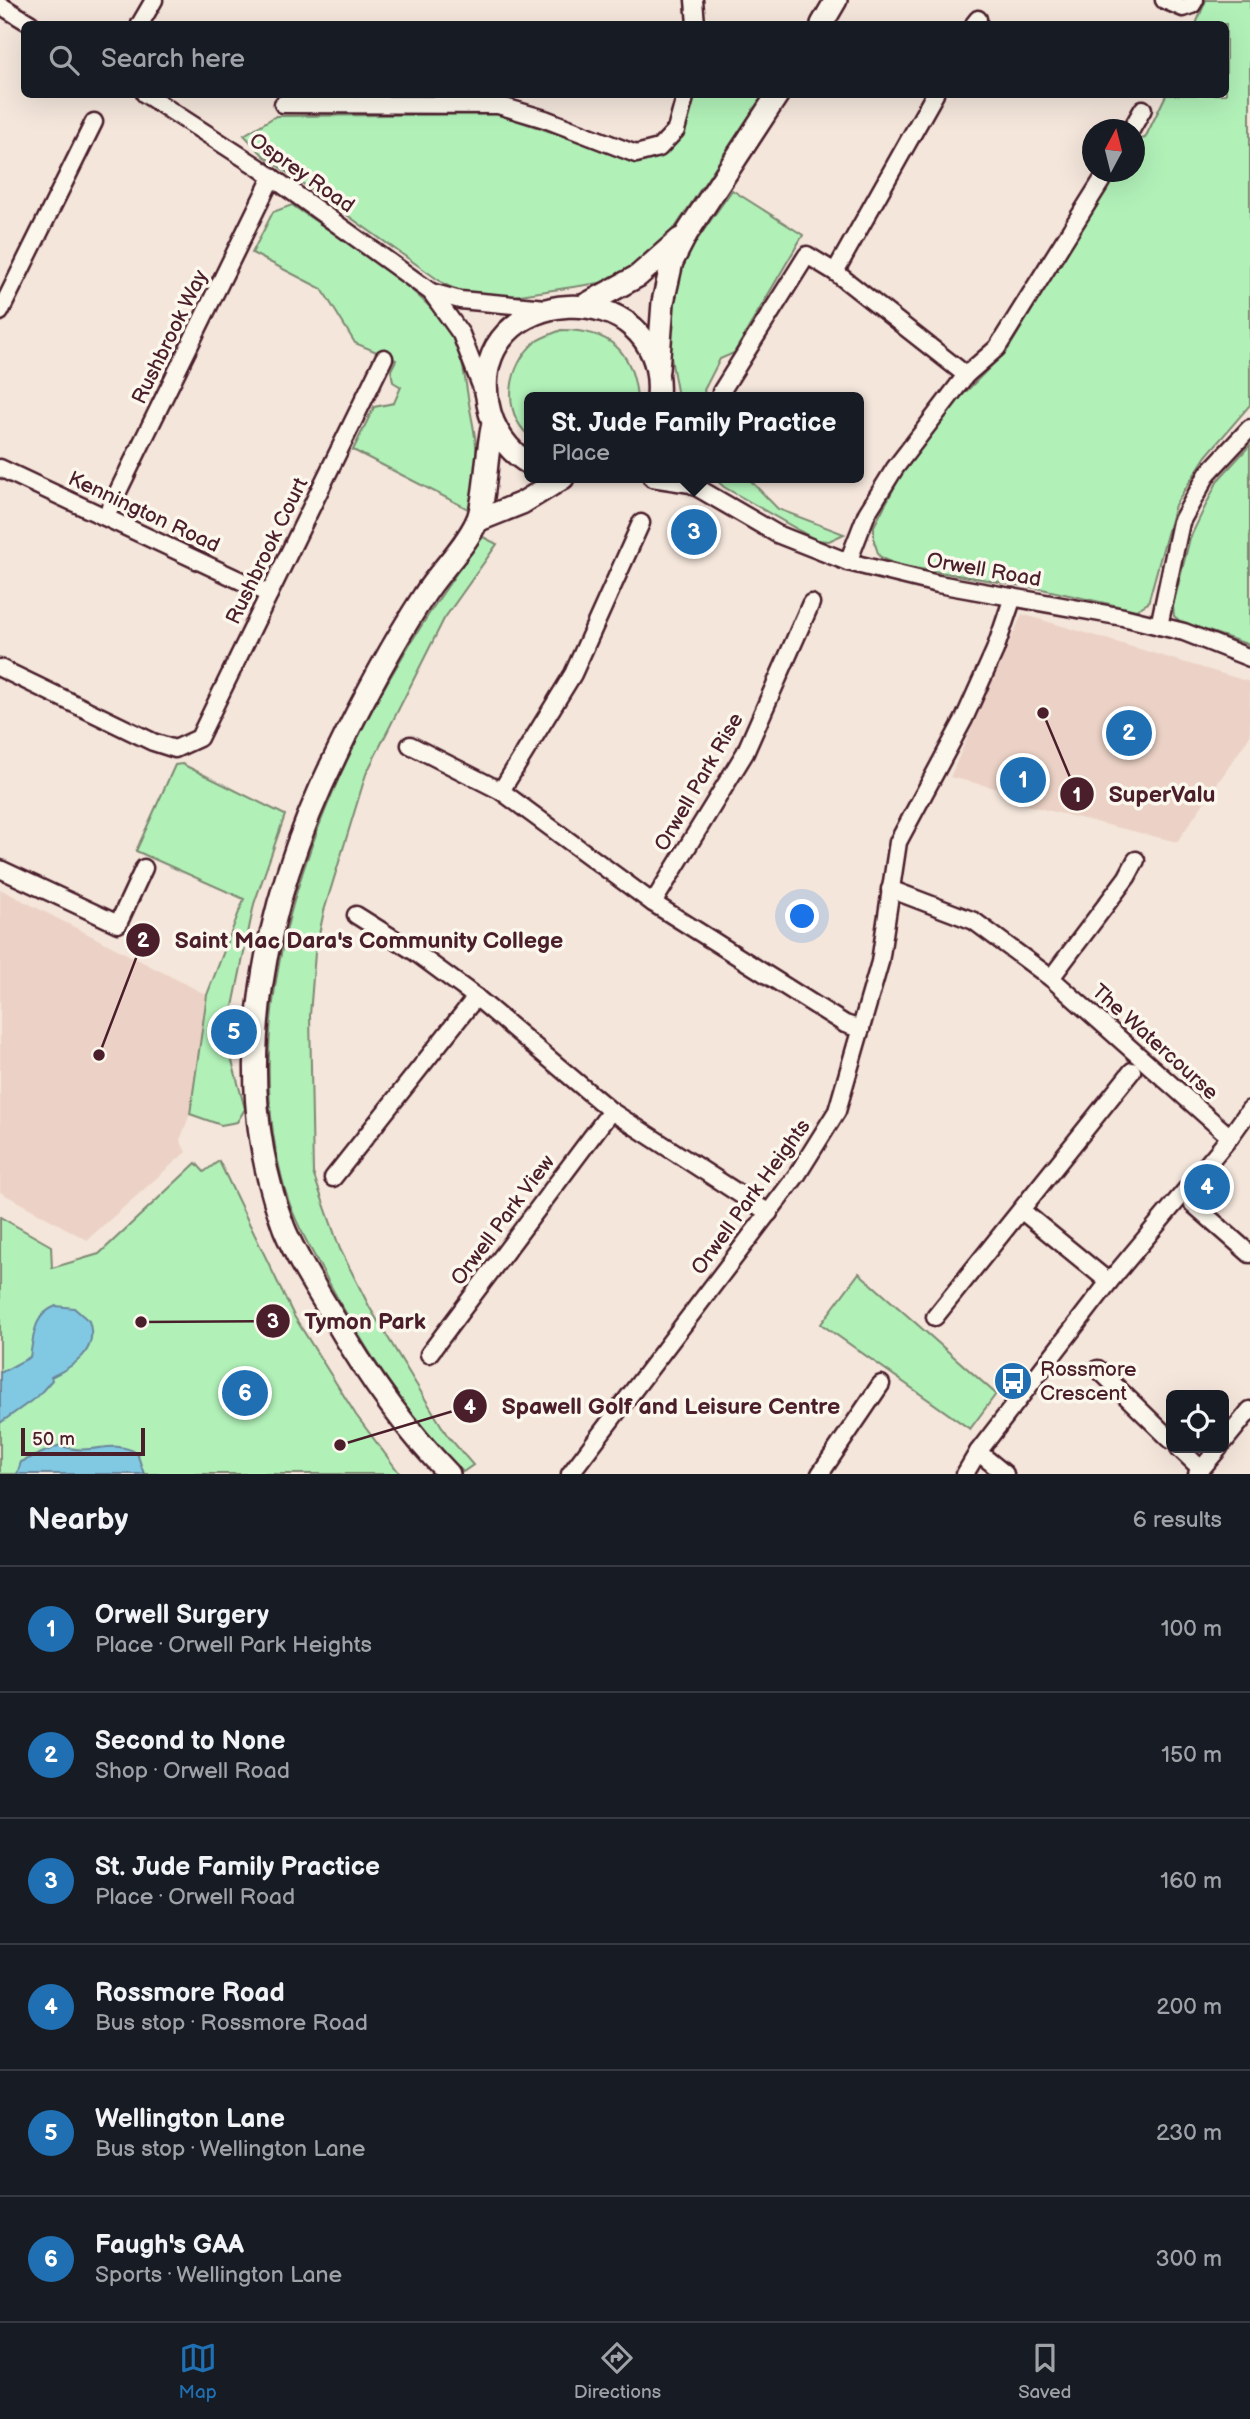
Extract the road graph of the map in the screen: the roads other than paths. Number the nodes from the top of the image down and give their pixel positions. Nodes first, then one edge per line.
1 (153, 0) edge
2 (694, 0) edge
3 (836, 0) edge
4 (1164, 0) edge
5 (1195, 0) edge
6 (0, 5) edge
7 (27, 21) edge
8 (142, 21) edge
9 (696, 21) edge
10 (824, 21) edge
11 (151, 98) edge
12 (685, 98) edge
13 (775, 98) edge
14 (933, 98) edge
15 (283, 104) dead end
16 (1143, 109) dead end
17 (1138, 119) edge
18 (94, 122) dead end
19 (272, 177) junction
20 (1101, 182) edge
21 (687, 233) junction
22 (835, 272) junction
23 (431, 292) junction
24 (585, 305) junction
25 (547, 308) junction
26 (0, 312) edge
27 (384, 358) dead end
28 (966, 375) junction
29 (658, 391) edge
30 (721, 392) dead end
31 (487, 401) junction
32 (493, 424) junction
33 (1250, 428) edge
34 (524, 459) edge
35 (0, 468) edge
36 (555, 483) edge
37 (684, 483) edge
38 (706, 483) edge
39 (718, 499) junction
40 (106, 516) junction
41 (477, 521) junction
42 (641, 523) dead end
43 (848, 562) junction
44 (269, 594) junction
45 (1013, 597) junction
46 (811, 603) dead end
47 (1159, 625) junction
48 (1250, 658) edge
49 (0, 668) edge
50 (410, 744) dead end
51 (501, 791) junction
52 (1136, 860) dead end
53 (144, 868) dead end
54 (0, 869) edge
55 (890, 889) junction
56 (653, 903) junction
57 (356, 915) dead end
58 (1051, 978) junction
59 (477, 997) junction
60 (861, 1030) junction
61 (1132, 1071) dead end
62 (1250, 1109) edge
63 (611, 1111) junction
64 (1230, 1137) junction
65 (333, 1178) dead end
66 (1194, 1204) dead end
67 (1021, 1210) junction
68 (769, 1213) junction
69 (1250, 1254) edge
70 (1109, 1282) junction
71 (935, 1317) dead end
72 (429, 1354) dead end
73 (1098, 1369) dead end
74 (881, 1384) dead end
75 (1250, 1410) edge
76 (1166, 1435) edge
77 (1229, 1436) edge
78 (978, 1452) junction
79 (1183, 1453) edge
80 (1215, 1453) edge
81 (1199, 1472) edge
82 (449, 1474) edge
83 (570, 1474) edge
84 (820, 1474) edge
85 (965, 1474) edge
86 (1005, 1474) edge

1 - 8 street
2 - 9 street
3 - 10 street
4 - 5 street
6 - 7 street
11 - 19 street, Osprey Road
12 - 15 street
13 - 21 street
14 - 22 street
16 - 17 street
18 - 26 street
19 - 23 street, Osprey Road
19 - 40 street, Rushbrook Way
20 - 28 street
21 - 24 street
21 - 29 street
22 - 28 street
22 - 30 street
23 - 25 street, Osprey Road
23 - 31 street, Osprey Road
24 - 25 street
24 - 29 street
25 - 31 street
27 - 44 street, Rushbrook Court
28 - 43 street
31 - 32 street
32 - 34 street
32 - 41 street
33 - 47 street
35 - 40 street, Kennington Road
36 - 41 street
37 - 39 street, Orwell Road
38 - 39 street, Orwell Road
39 - 43 street, Orwell Road
40 - 44 street, Kennington Road
41 - 82 street
42 - 51 street
43 - 45 street, Orwell Road
44 - 49 street, Rushbrook Court
45 - 47 street, Orwell Road
45 - 55 street, Orwell Park Heights
46 - 56 street, Orwell Park Rise
47 - 48 street, Orwell Road
50 - 51 street
51 - 56 street
52 - 58 street
53 - 54 street
55 - 58 street, The Watercourse
55 - 60 street, Orwell Park Heights
56 - 60 street
57 - 59 street
58 - 64 street, The Watercourse
59 - 63 street
59 - 65 street
60 - 68 street, Orwell Park Heights
61 - 67 street
62 - 64 street
63 - 68 street
63 - 72 street, Orwell Park View
64 - 70 street
66 - 69 street
67 - 70 street
67 - 71 street
68 - 83 street, Orwell Park Heights
70 - 78 street
73 - 76 street
74 - 84 street
75 - 77 street
78 - 85 street
78 - 86 street
79 - 81 street
80 - 81 street

